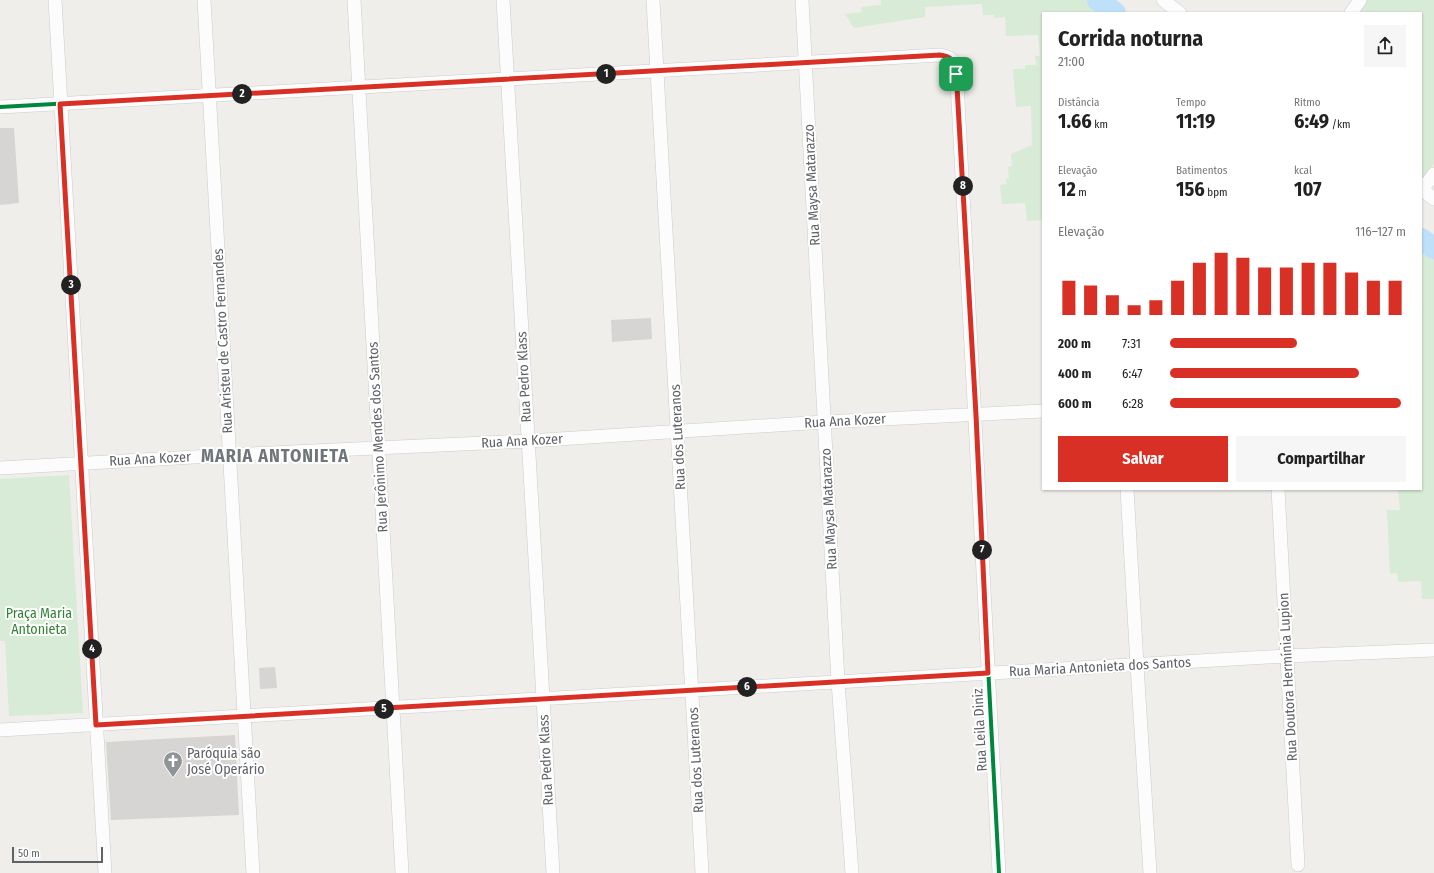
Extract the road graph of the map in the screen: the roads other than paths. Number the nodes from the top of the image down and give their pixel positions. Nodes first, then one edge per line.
1 (55, 0) edge
2 (204, 0) edge
3 (354, 0) edge
4 (503, 0) edge
5 (653, 0) edge
6 (802, 0) edge
7 (1163, 0) edge
8 (1360, 0) edge
9 (1179, 12) edge
10 (1352, 12) edge
11 (805, 63) junction
12 (657, 71) junction
13 (507, 79) junction
14 (359, 87) junction
15 (209, 96) junction
16 (60, 104) junction
17 (0, 107) edge
18 (1434, 174) edge
19 (1422, 188) edge
20 (1422, 190) edge
21 (1434, 199) edge
22 (1042, 411) edge
23 (976, 415) junction
24 (824, 422) junction
25 (677, 432) junction
26 (528, 441) junction
27 (379, 447) junction
28 (229, 455) junction
29 (82, 463) junction
30 (0, 468) edge
31 (1127, 490) edge
32 (1278, 490) edge
33 (1434, 650) edge
34 (1286, 656) junction
35 (1137, 665) junction
36 (988, 673) junction
37 (838, 682) junction
38 (692, 690) junction
39 (543, 699) junction
40 (392, 708) junction
41 (243, 716) junction
42 (96, 725) junction
43 (0, 730) edge
44 (1298, 865) dead end
45 (105, 873) edge
46 (253, 873) edge
47 (402, 873) edge
48 (553, 873) edge
49 (702, 873) edge
50 (852, 873) edge
51 (1000, 873) edge
52 (1150, 873) edge

1 - 16 street
2 - 15 street, Rua Aristeu de Castro Fernandes
3 - 14 street, Rua Jerônimo Mendes dos Santos
4 - 13 street, Rua Pedro Klass
5 - 12 street, Rua dos Luteranos
6 - 11 street, Rua Maysa Matarazzo
7 - 9 street
8 - 10 street
11 - 12 street
11 - 23 street, Rua Leila Diniz
11 - 24 street, Rua Maysa Matarazzo
12 - 13 street
12 - 25 street, Rua dos Luteranos
13 - 14 street
13 - 26 street, Rua Pedro Klass
14 - 15 street
14 - 27 street, Rua Jerônimo Mendes dos Santos
15 - 16 street
15 - 28 street, Rua Aristeu de Castro Fernandes
16 - 17 street
16 - 29 street
18 - 19 street
20 - 21 street
22 - 23 street, Rua Ana Kozer
23 - 24 street, Rua Ana Kozer
23 - 36 street, Rua Leila Diniz
24 - 25 street, Rua Ana Kozer
24 - 37 street, Rua Maysa Matarazzo
25 - 26 street, Rua Ana Kozer
25 - 38 street, Rua dos Luteranos
26 - 27 street, Rua Ana Kozer
26 - 39 street, Rua Pedro Klass
27 - 28 street, Rua Ana Kozer
27 - 40 street, Rua Jerônimo Mendes dos Santos
28 - 29 street, Rua Ana Kozer
28 - 41 street, Rua Aristeu de Castro Fernandes
29 - 30 street, Rua Ana Kozer
29 - 42 street
31 - 35 street
32 - 34 street, Rua Doutora Hermínia Lupion
33 - 34 street, Rua Maria Antonieta dos Santos
34 - 35 street, Rua Maria Antonieta dos Santos
34 - 44 street, Rua Doutora Hermínia Lupion
35 - 36 street, Rua Maria Antonieta dos Santos
35 - 52 street
36 - 37 street, Rua Maria Antonieta dos Santos
36 - 51 street, Rua Leila Diniz
37 - 38 street, Rua Maria Antonieta dos Santos
37 - 50 street, Rua Maysa Matarazzo
38 - 39 street, Rua Maria Antonieta dos Santos
38 - 49 street, Rua dos Luteranos
39 - 40 street, Rua Maria Antonieta dos Santos
39 - 48 street, Rua Pedro Klass
40 - 41 street, Rua Maria Antonieta dos Santos
40 - 47 street, Rua Jerônimo Mendes dos Santos
41 - 42 street, Rua Maria Antonieta dos Santos
41 - 46 street, Rua Aristeu de Castro Fernandes
42 - 43 street, Rua Maria Antonieta dos Santos
42 - 45 street

